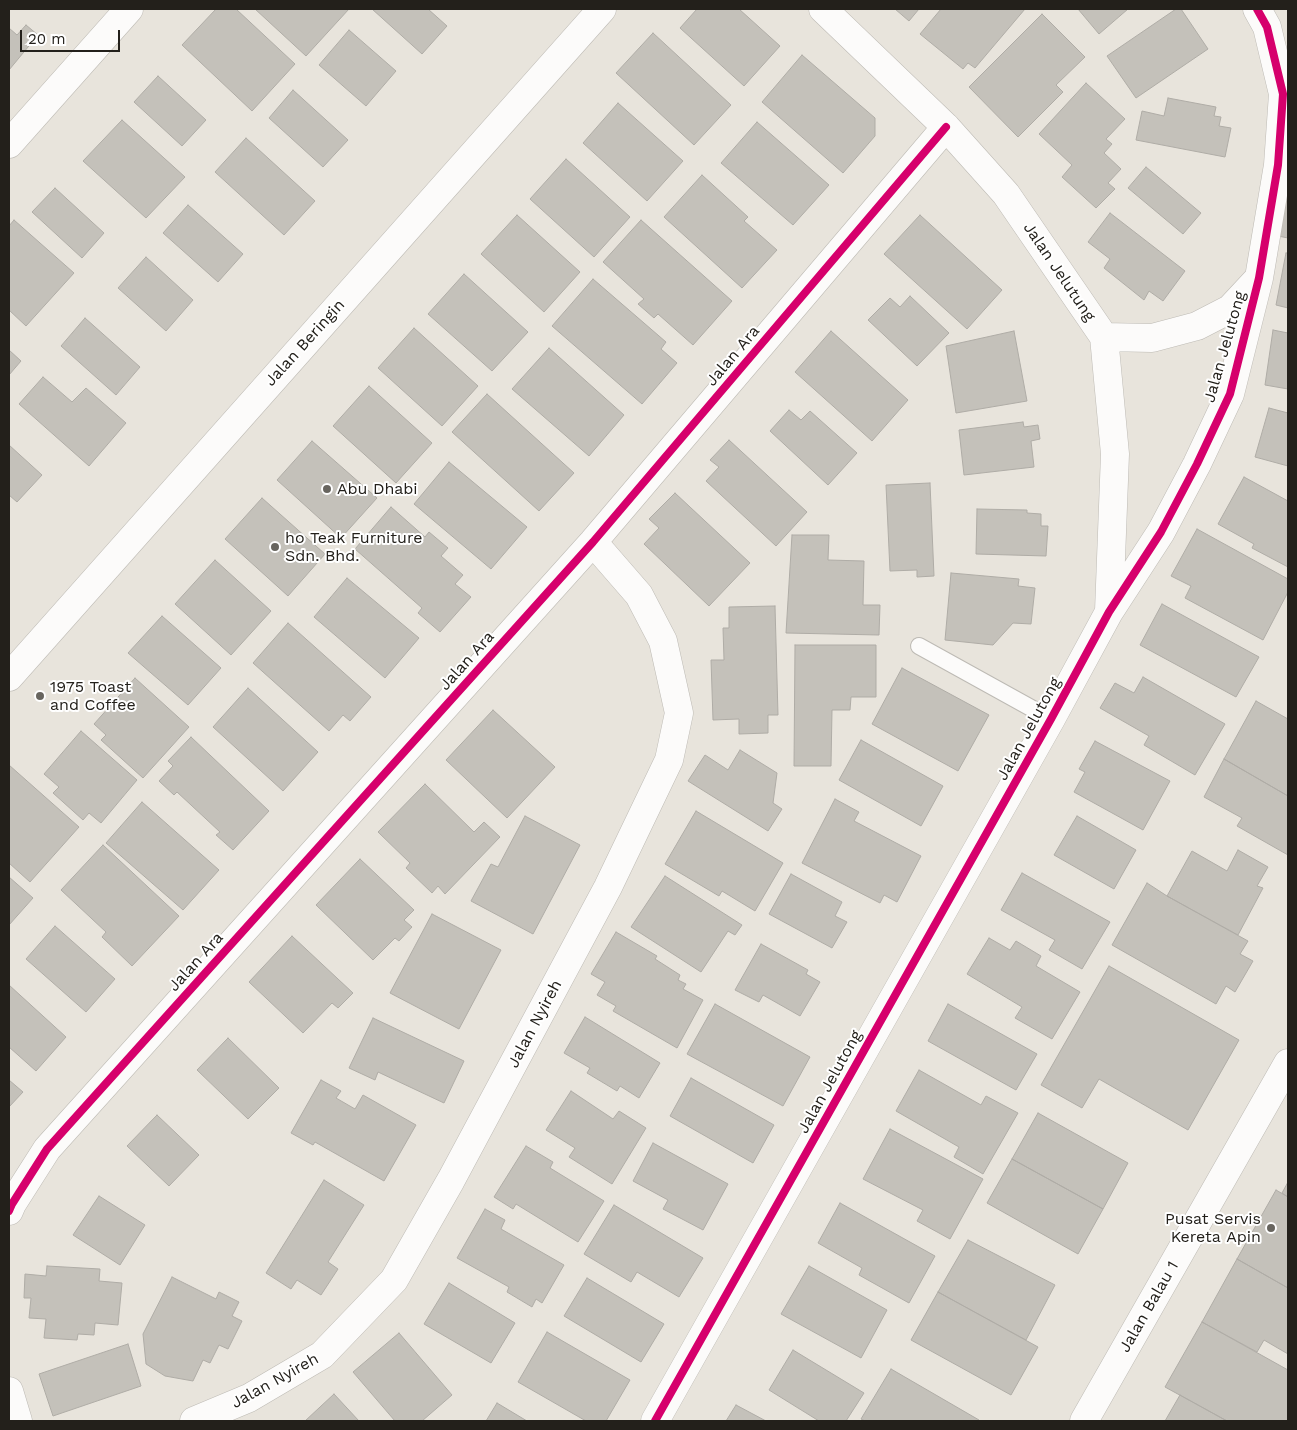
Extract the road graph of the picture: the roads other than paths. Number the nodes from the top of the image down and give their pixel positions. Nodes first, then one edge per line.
1 (129, 9) edge
2 (602, 9) edge
3 (823, 9) edge
4 (1257, 9) edge
5 (946, 127) junction
6 (9, 144) edge
7 (1259, 278) junction
8 (1104, 338) junction
9 (593, 542) junction
10 (1109, 612) junction
11 (919, 646) dead end
12 (9, 677) edge
13 (1051, 719) junction
14 (1288, 1063) edge
15 (9, 1211) edge
16 (9, 1391) edge
17 (18, 1421) edge
18 (194, 1421) edge
19 (656, 1421) edge
20 (1084, 1421) edge

1 - 6 street
2 - 12 street, Jalan Beringin
3 - 5 street, Jalan Jelutung
4 - 7 street, Jalan Jelutong
5 - 8 street, Jalan Jelutung
5 - 9 street, Jalan Ara
7 - 8 street
7 - 10 street, Jalan Jelutong
8 - 10 street, Jalan Jelutung
9 - 15 street, Jalan Ara
9 - 18 street, Jalan Nyireh
10 - 13 street, Jalan Jelutong
11 - 13 lane
13 - 19 street, Jalan Jelutong
14 - 20 street, Jalan Balau 1
16 - 17 street

